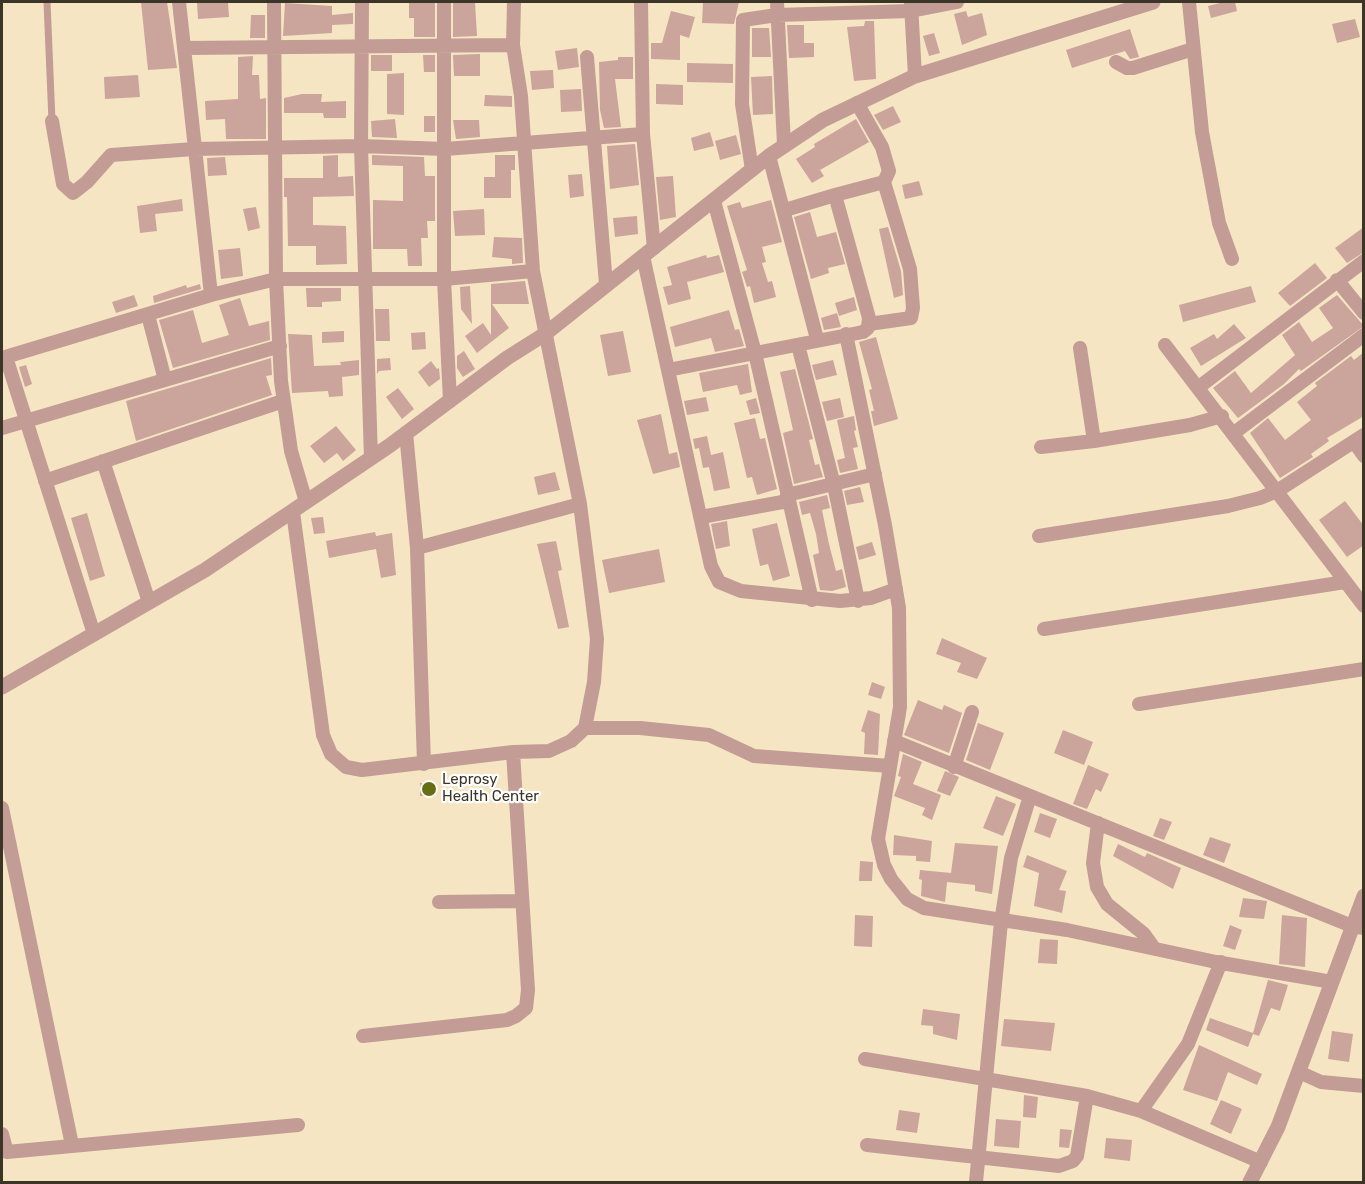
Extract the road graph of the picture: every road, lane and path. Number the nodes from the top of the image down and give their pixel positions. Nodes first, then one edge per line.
1 (47, 2) edge
2 (179, 2) edge
3 (274, 2) edge
4 (362, 2) edge
5 (444, 2) edge
6 (514, 2) edge
7 (641, 2) edge
8 (957, 2) edge
9 (1153, 2) edge
10 (1189, 2) edge
11 (911, 6) edge
12 (777, 8) edge
13 (513, 45) junction
14 (444, 46) junction
15 (364, 47) junction
16 (184, 48) junction
17 (274, 48) junction
18 (1193, 49) junction
19 (587, 57) dead end
20 (1116, 62) dead end
21 (915, 76) junction
22 (857, 104) junction
23 (52, 121) joint
24 (643, 134) junction
25 (594, 140) junction
26 (525, 143) junction
27 (784, 145) junction
28 (361, 146) junction
29 (276, 148) junction
30 (194, 149) junction
31 (444, 149) junction
32 (769, 156) junction
33 (752, 170) junction
34 (884, 182) junction
35 (835, 195) junction
36 (714, 201) junction
37 (785, 210) junction
38 (648, 252) junction
39 (1232, 259) dead end
40 (1364, 261) edge
41 (533, 271) junction
42 (363, 277) junction
43 (276, 279) junction
44 (444, 279) junction
45 (1337, 280) junction
46 (606, 284) junction
47 (211, 295) junction
48 (1364, 313) edge
49 (148, 315) junction
50 (868, 324) junction
51 (545, 334) junction
52 (846, 334) junction
53 (1364, 335) edge
54 (817, 339) junction
55 (798, 345) junction
56 (1165, 345) dead end
57 (280, 346) junction
58 (1080, 348) dead end
59 (755, 353) junction
60 (4, 357) edge
61 (668, 370) junction
62 (165, 380) junction
63 (1199, 387) junction
64 (450, 400) junction
65 (283, 401) junction
66 (1222, 416) junction
67 (25, 421) junction
68 (2, 428) edge
69 (406, 433) junction
70 (1234, 433) junction
71 (1359, 439) edge
72 (1094, 441) junction
73 (1041, 447) dead end
74 (1364, 456) edge
75 (371, 458) junction
76 (103, 461) junction
77 (875, 474) junction
78 (45, 481) junction
79 (834, 485) junction
80 (1277, 491) junction
81 (788, 498) junction
82 (306, 502) junction
83 (580, 504) junction
84 (293, 512) junction
85 (701, 517) junction
86 (1039, 536) dead end
87 (417, 548) junction
88 (1346, 582) junction
89 (896, 589) junction
90 (812, 600) junction
91 (858, 601) junction
92 (149, 602) junction
93 (1364, 606) edge
94 (1044, 629) dead end
95 (94, 634) junction
96 (1364, 669) edge
97 (2, 687) edge
98 (1139, 704) dead end
99 (972, 712) dead end
100 (585, 728) junction
101 (894, 741) junction
102 (513, 752) junction
103 (424, 764) junction
104 (890, 766) junction
105 (954, 767) junction
106 (1030, 796) junction
107 (2, 808) edge
108 (1098, 823) junction
109 (1364, 896) edge
110 (522, 901) junction
111 (439, 902) dead end
112 (1001, 922) junction
113 (1358, 927) edge
114 (1154, 948) junction
115 (1221, 962) junction
116 (1332, 982) junction
117 (363, 1036) dead end
118 (865, 1059) dead end
119 (1299, 1072) junction
120 (987, 1079) junction
121 (1364, 1086) edge
122 (1087, 1096) junction
123 (1141, 1111) junction
124 (298, 1125) dead end
125 (2, 1134) edge
126 (72, 1145) junction
127 (867, 1145) dead end
128 (4, 1151) edge
129 (977, 1157) junction
130 (1261, 1162) junction
131 (976, 1182) edge
132 (1250, 1182) edge

1 - 23 lane
2 - 16 street
3 - 17 street
4 - 15 street
5 - 14 street
6 - 13 street
7 - 24 street
8 - 11 street
9 - 21 street
10 - 18 street
11 - 12 street
11 - 21 street
12 - 27 street
12 - 33 street
13 - 14 street
13 - 26 street
14 - 15 street
14 - 31 street
15 - 17 street
15 - 28 street
16 - 17 street
16 - 30 street
17 - 29 street
18 - 20 street
18 - 39 street
19 - 25 street
21 - 22 street
22 - 27 street
22 - 34 street
23 - 30 street
24 - 25 street
24 - 38 street
25 - 26 street
25 - 46 street
26 - 31 street
26 - 41 street
27 - 32 street
28 - 29 street
28 - 31 street
28 - 42 street
29 - 30 street
29 - 43 street
30 - 47 street
31 - 44 street
32 - 33 street
32 - 37 street
33 - 36 street
34 - 35 street
34 - 50 street
35 - 37 street
35 - 50 street
36 - 38 street
36 - 59 street
37 - 54 street
38 - 46 street
38 - 61 street
40 - 45 street
41 - 44 street
41 - 51 street
42 - 43 street
42 - 44 street
42 - 75 street
43 - 47 street
43 - 57 street
44 - 64 street
45 - 48 street
45 - 63 street
46 - 51 street
47 - 49 street
49 - 60 street
49 - 62 street
50 - 52 street
51 - 64 street
51 - 83 street
52 - 54 street
52 - 77 street
53 - 70 street
54 - 55 street
55 - 59 street
55 - 79 street
56 - 63 street
57 - 62 street
57 - 65 street
58 - 72 street
59 - 61 street
59 - 81 street
60 - 67 street
61 - 85 street
62 - 67 street
63 - 66 street
64 - 69 street
65 - 76 street
65 - 82 street
66 - 70 street
66 - 72 street
67 - 68 street
67 - 78 street
69 - 75 street
69 - 87 street
70 - 80 street
71 - 74 street
71 - 80 street
72 - 73 street
75 - 82 street
76 - 78 street
76 - 92 street
77 - 79 street
77 - 89 street
78 - 95 street
79 - 81 street
79 - 91 street
80 - 86 street
80 - 88 street
81 - 85 street
81 - 90 street
82 - 84 street
83 - 87 street
83 - 100 street
84 - 92 street
84 - 103 street
85 - 90 street
87 - 103 street
88 - 93 street
88 - 94 street
89 - 91 street
89 - 101 street
90 - 91 street
92 - 95 street
95 - 97 street
96 - 98 street
99 - 105 street
100 - 102 street
100 - 104 street
101 - 104 street
101 - 105 street
102 - 103 street
102 - 110 street
104 - 112 street
105 - 106 street
106 - 108 street
106 - 112 street
107 - 126 street
108 - 113 street
108 - 114 street
109 - 113 street
110 - 111 street
110 - 117 street
112 - 114 street
112 - 120 street
113 - 116 street
114 - 115 street
115 - 116 street
115 - 123 street
116 - 119 street
118 - 120 street
119 - 121 street
119 - 130 street
120 - 122 street
120 - 129 street
122 - 123 street
122 - 129 street
123 - 130 street
124 - 126 street
125 - 128 street
126 - 128 street
127 - 129 street
129 - 131 street
130 - 132 street

